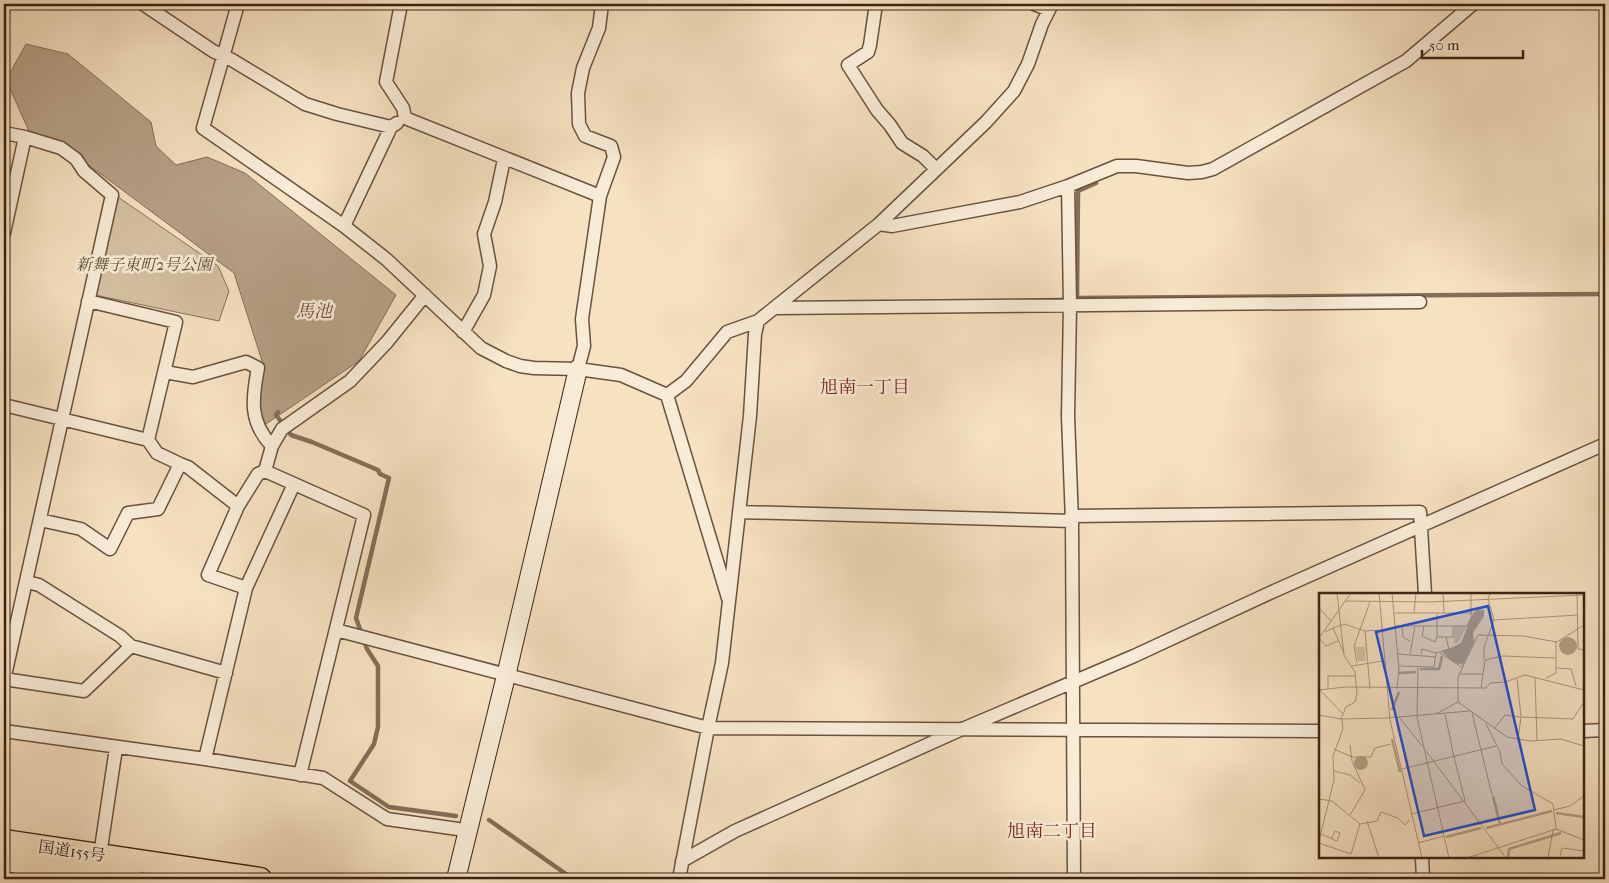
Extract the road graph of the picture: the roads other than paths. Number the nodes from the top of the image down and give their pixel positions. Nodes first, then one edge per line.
1 (143, 4) edge
2 (238, 4) edge
3 (401, 4) edge
4 (602, 4) edge
5 (876, 4) edge
6 (1034, 4) edge
7 (1473, 4) edge
8 (1051, 7) edge
9 (223, 57) junction
10 (405, 118) junction
11 (391, 127) junction
12 (4, 133) edge
13 (25, 137) junction
14 (504, 159) junction
15 (936, 169) junction
16 (1068, 186) junction
17 (600, 196) junction
18 (879, 224) junction
19 (344, 226) junction
20 (4, 233) edge
21 (425, 295) junction
22 (88, 301) junction
23 (1420, 302) dead end
24 (1070, 306) junction
25 (774, 308) junction
26 (758, 321) junction
27 (463, 332) junction
28 (578, 369) junction
29 (165, 372) junction
30 (667, 395) junction
31 (4, 405) edge
32 (62, 419) junction
33 (148, 440) junction
34 (1605, 444) edge
35 (272, 446) junction
36 (180, 464) junction
37 (265, 471) junction
38 (294, 484) junction
39 (238, 506) junction
40 (739, 512) junction
41 (1071, 518) junction
42 (40, 520) junction
43 (1420, 528) junction
44 (27, 582) junction
45 (246, 588) junction
46 (1425, 593) edge
47 (730, 603) junction
48 (336, 630) junction
49 (131, 646) junction
50 (226, 674) junction
51 (506, 676) junction
52 (4, 680) edge
53 (1073, 681) junction
54 (708, 728) junction
55 (1073, 729) junction
56 (960, 730) junction
57 (1605, 730) edge
58 (4, 731) edge
59 (1319, 731) edge
60 (1584, 731) edge
61 (116, 748) junction
62 (205, 759) junction
63 (300, 774) junction
64 (469, 832) junction
65 (4, 841) edge
66 (100, 855) junction
67 (1422, 858) edge
68 (4, 860) edge
69 (682, 861) junction
70 (131, 879) edge
71 (260, 879) edge
72 (456, 879) edge
73 (679, 879) edge
74 (1074, 879) edge
75 (1423, 879) edge

1 - 9 street
2 - 9 street
3 - 10 street
4 - 17 street
5 - 15 street
6 - 8 street
7 - 16 street
8 - 15 street
9 - 11 street
9 - 19 street
10 - 11 street
10 - 14 street
11 - 19 street
12 - 13 street
13 - 20 street
13 - 22 street
14 - 17 street
14 - 27 street
15 - 18 street
16 - 18 street
16 - 24 street
17 - 28 street
18 - 25 street
19 - 21 street
21 - 27 street
21 - 35 street
22 - 29 street
22 - 32 street
23 - 24 street
24 - 25 street
24 - 41 street
25 - 26 street
26 - 30 street
26 - 40 street
27 - 28 street
28 - 30 street
28 - 51 street
29 - 33 street
29 - 35 street
30 - 47 street
31 - 32 street
32 - 33 street
32 - 42 street
33 - 36 street
34 - 43 street
35 - 37 street
36 - 39 street
36 - 42 street
37 - 38 street
37 - 39 street
38 - 45 street
38 - 48 street
39 - 45 street
40 - 41 street
40 - 47 street
41 - 43 street
41 - 53 street
42 - 44 street
43 - 46 street
43 - 53 street
44 - 49 street
44 - 52 street
45 - 50 street
47 - 54 street
48 - 51 street
48 - 63 street
49 - 50 street
49 - 52 street
50 - 62 street
51 - 54 street
51 - 64 street
53 - 55 street
53 - 56 street
54 - 56 street
54 - 69 street
55 - 56 street
55 - 59 street
55 - 74 street
56 - 69 street
57 - 60 street
58 - 61 street
61 - 62 street
61 - 66 street
62 - 63 street
63 - 64 street
64 - 72 street
65 - 66 highway, 国道155号
66 - 71 highway, 国道155号
67 - 75 street
68 - 70 highway, 国道155号
69 - 73 street

